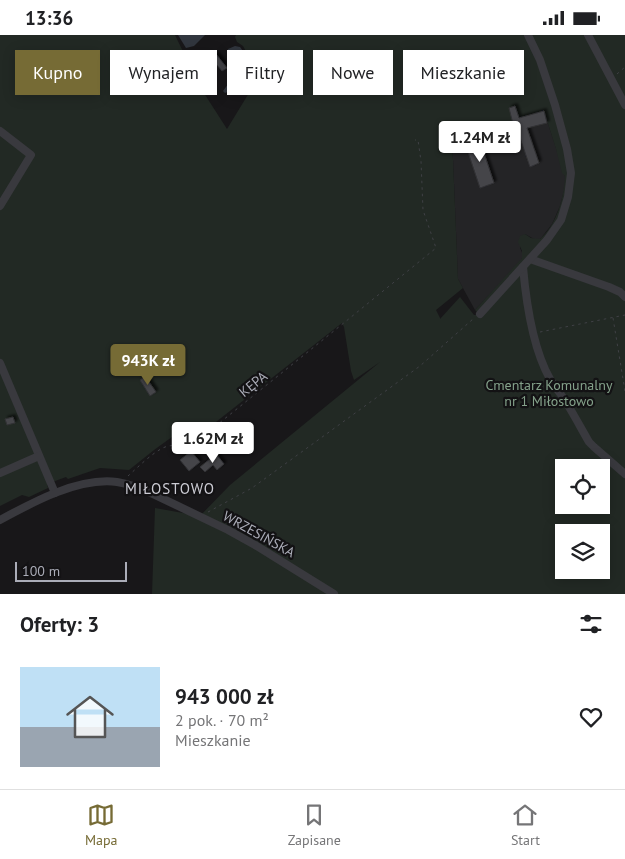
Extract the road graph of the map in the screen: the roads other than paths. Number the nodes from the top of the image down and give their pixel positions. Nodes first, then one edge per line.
1 (528, 35) edge
2 (588, 35) edge
3 (625, 105) edge
4 (0, 131) edge
5 (0, 206) edge
6 (530, 259) junction
7 (523, 267) junction
8 (625, 300) edge
9 (480, 314) road end
10 (0, 363) edge
11 (39, 456) junction
12 (0, 473) edge
13 (625, 474) edge
14 (55, 493) junction
15 (0, 520) edge
16 (334, 594) edge

1 - 6 street
2 - 3 street
4 - 5 street
6 - 7 street
6 - 8 street
7 - 9 street
7 - 13 street
10 - 11 street
11 - 12 street
11 - 14 street
14 - 15 street, WRZESIŃSKA
14 - 16 street, WRZESIŃSKA

